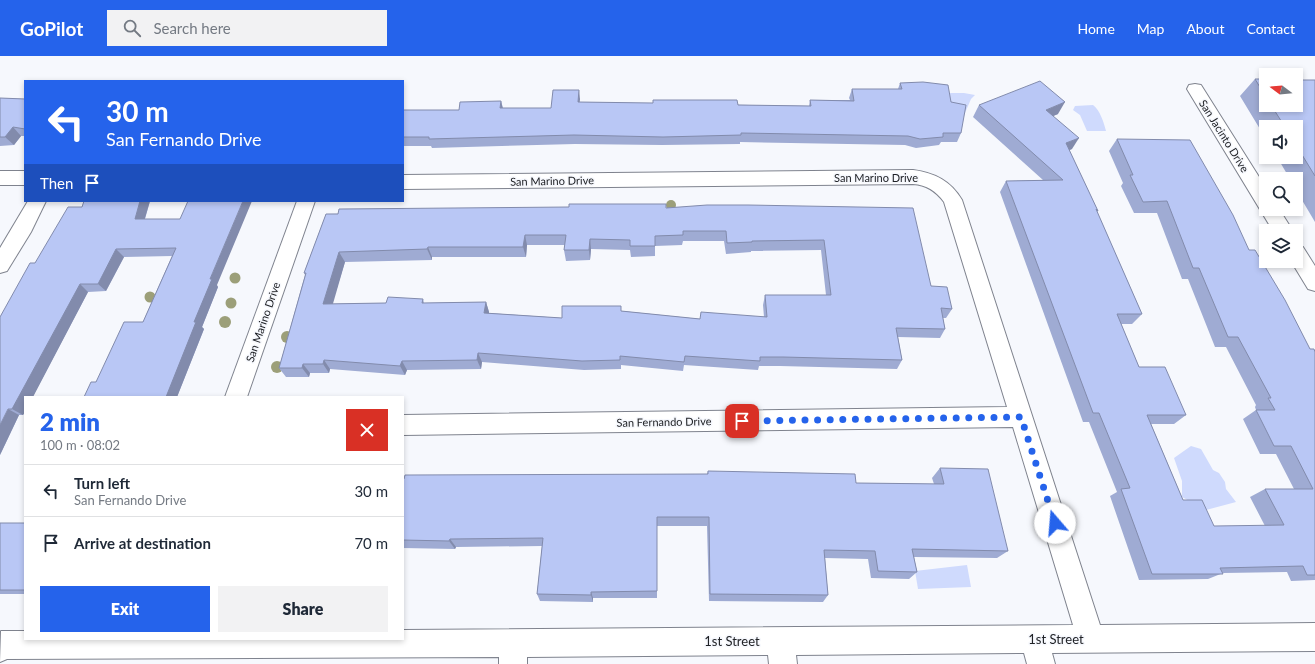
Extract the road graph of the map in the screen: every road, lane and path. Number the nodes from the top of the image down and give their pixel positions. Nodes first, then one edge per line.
1 (1195, 89) dead end
2 (0, 178) edge
3 (24, 178) edge
4 (404, 182) edge
5 (1259, 192) edge
6 (37, 202) edge
7 (306, 202) edge
8 (1303, 263) edge
9 (0, 265) edge
10 (1315, 283) edge
11 (236, 396) edge
12 (1021, 417) junction
13 (404, 425) edge
14 (1315, 637) edge
15 (1091, 638) junction
16 (150, 642) edge
17 (0, 648) edge
18 (1038, 651) edge
19 (781, 652) edge
20 (513, 653) edge
21 (226, 655) edge

1 - 5 street, San Jacinto Drive
2 - 3 street
4 - 12 street, San Marino Drive
6 - 9 street
7 - 11 street, San Marino Drive
8 - 10 street
12 - 13 street, San Fernando Drive
12 - 15 street, San Marino Drive
14 - 15 street, 1st Street
15 - 18 street, 1st Street
16 - 17 street, 1st Street
16 - 21 street, 1st Street
18 - 19 street, 1st Street
19 - 20 street, 1st Street
20 - 21 street, 1st Street

